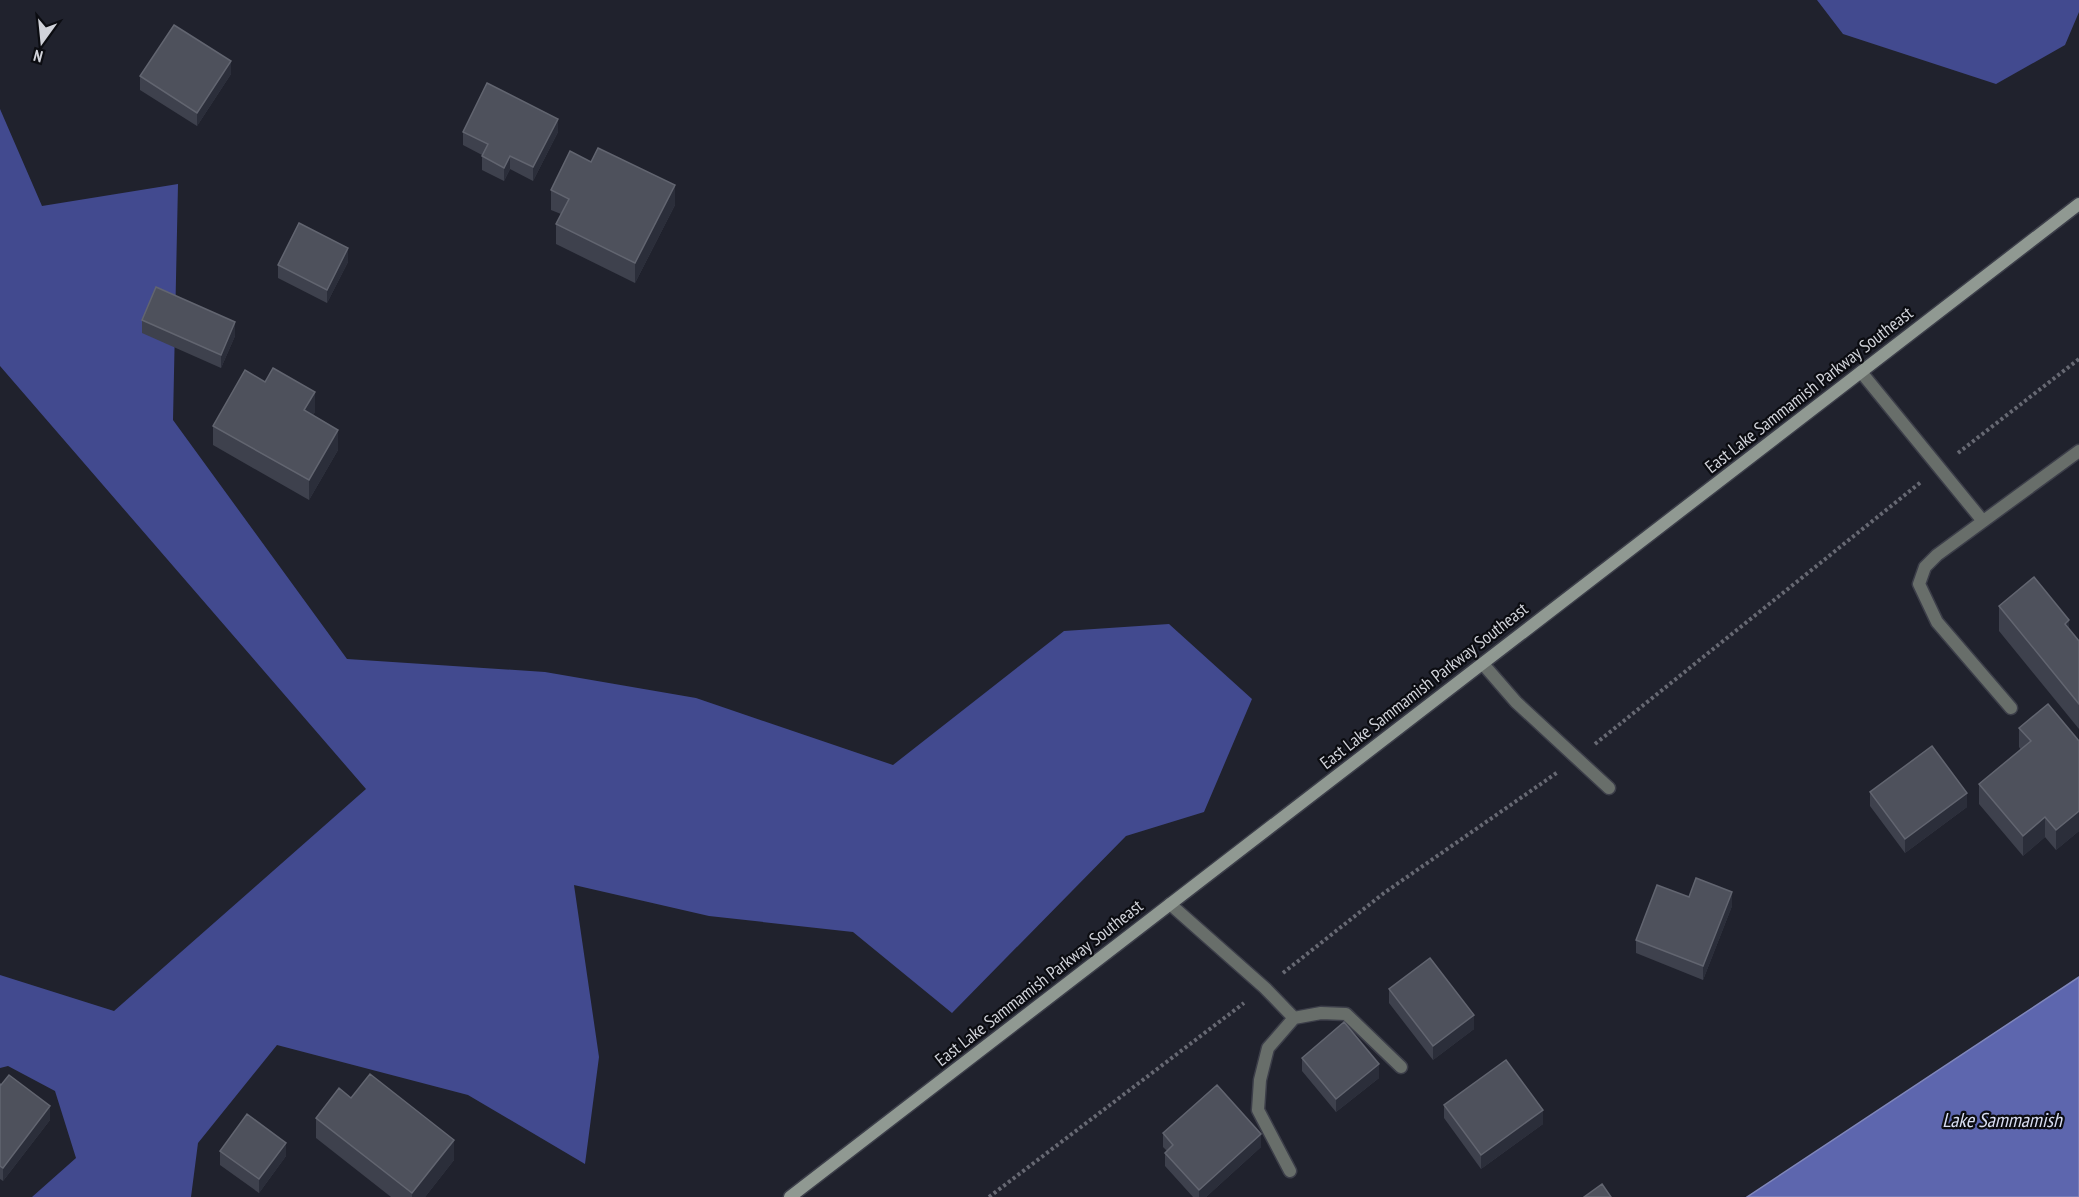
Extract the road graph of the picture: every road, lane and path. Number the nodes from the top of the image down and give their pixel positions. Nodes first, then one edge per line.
1 (2079, 204) edge
2 (2079, 359) edge
3 (1861, 372) junction
4 (2079, 451) edge
5 (1939, 467) junction
6 (1983, 520) junction
7 (1483, 664) junction
8 (2011, 708) dead end
9 (1576, 760) junction
10 (1609, 788) dead end
11 (1170, 904) junction
12 (1265, 987) junction
13 (1294, 1018) junction
14 (1401, 1067) dead end
15 (1290, 1171) dead end
16 (790, 1197) edge
17 (989, 1197) edge

1 - 3 main road, East Lake Sammamish Parkway Southeast
2 - 5 path
3 - 5 lane
3 - 7 main road, East Lake Sammamish Parkway Southeast
4 - 6 lane
5 - 6 lane
5 - 9 path
6 - 8 lane
7 - 9 lane
7 - 11 main road, East Lake Sammamish Parkway Southeast
9 - 10 lane
9 - 12 path
11 - 12 lane
11 - 16 main road, East Lake Sammamish Parkway Southeast
12 - 13 lane
12 - 17 path
13 - 14 lane
13 - 15 lane

